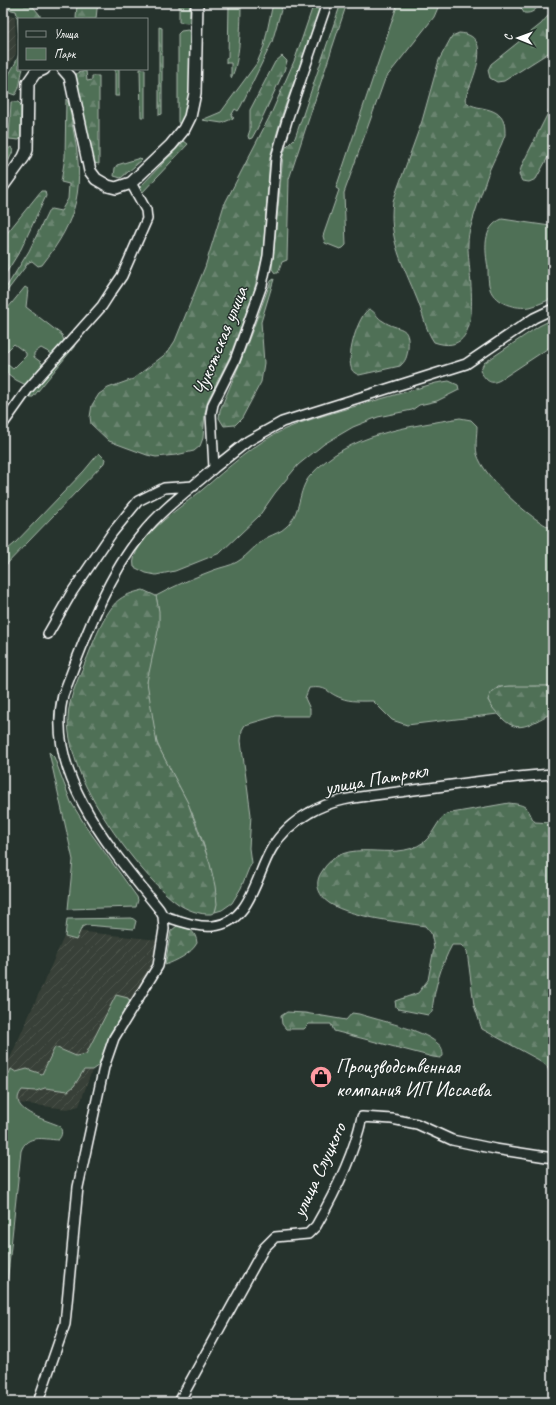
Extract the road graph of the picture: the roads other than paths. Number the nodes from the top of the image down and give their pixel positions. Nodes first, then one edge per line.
1 (197, 3) edge
2 (327, 3) edge
3 (42, 70) edge
4 (64, 70) edge
5 (131, 183) junction
6 (3, 186) edge
7 (553, 310) edge
8 (3, 424) edge
9 (214, 468) junction
10 (194, 486) junction
11 (48, 634) dead end
12 (553, 774) edge
13 (163, 916) junction
14 (553, 1158) edge
15 (38, 1402) edge
16 (179, 1402) edge

1 - 5 street
2 - 9 street, Чукотская улица
3 - 6 street
4 - 5 street
5 - 8 street
7 - 9 street
9 - 10 street
10 - 11 street
10 - 13 street
12 - 13 street, улица Патрокл
13 - 15 street
14 - 16 street, улица Слуцкого

